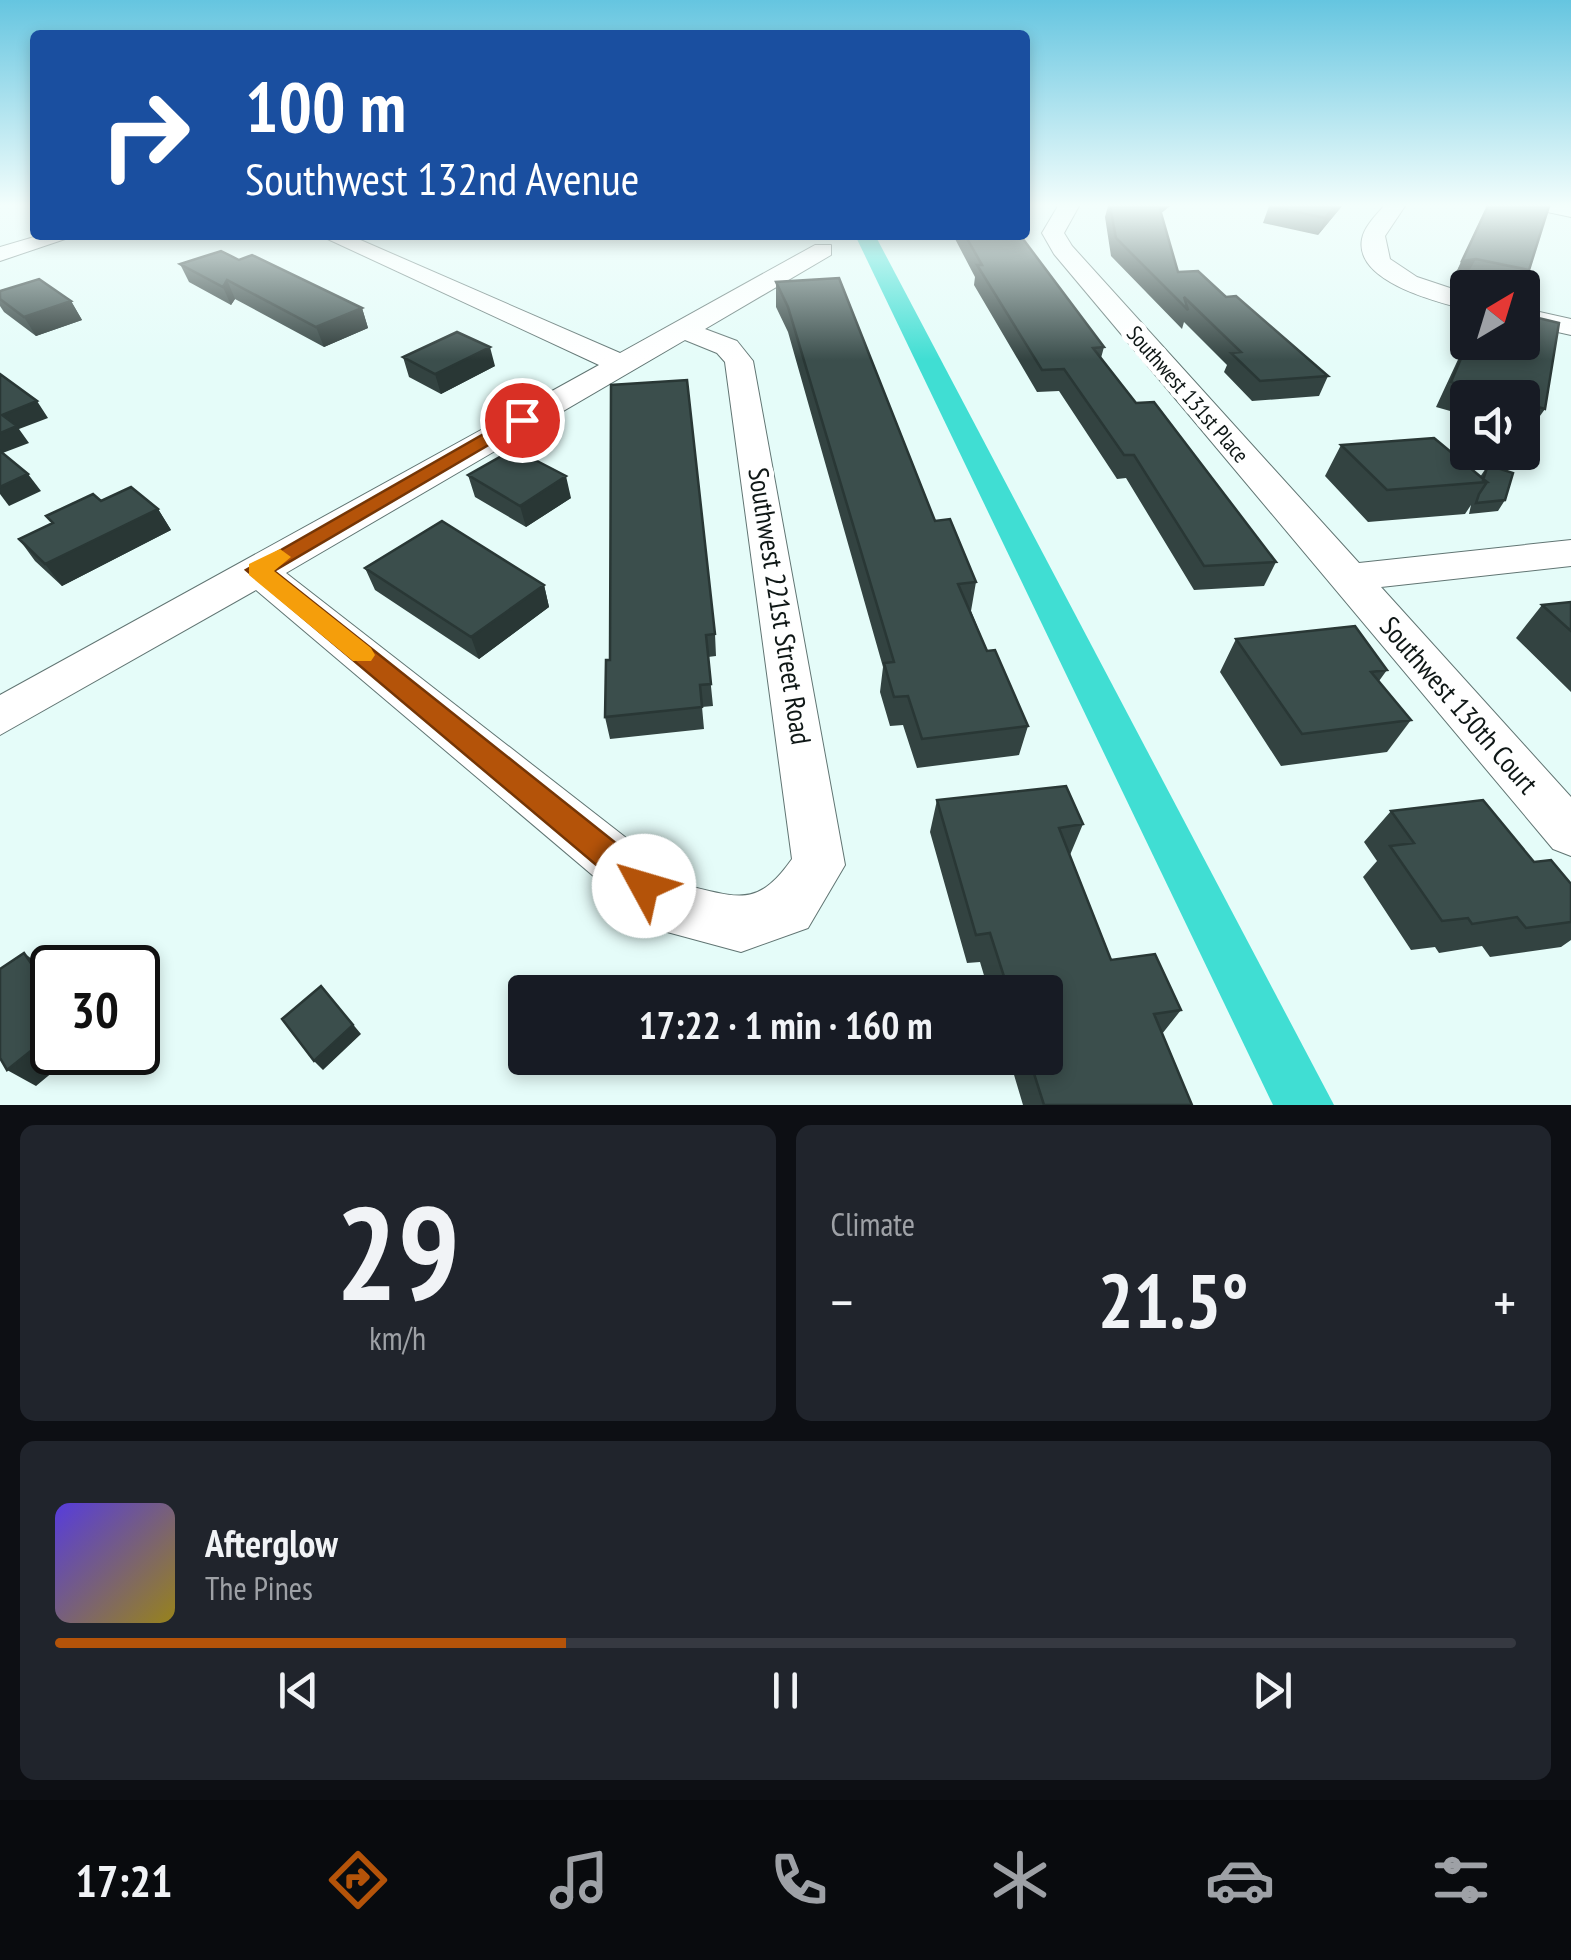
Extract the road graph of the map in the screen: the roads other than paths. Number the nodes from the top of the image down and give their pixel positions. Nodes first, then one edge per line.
1 (381, 258) edge
2 (810, 258) edge
3 (1070, 258) edge
4 (1376, 258) edge
5 (1450, 297) edge
6 (1540, 320) edge
7 (1571, 327) edge
8 (682, 329) junction
9 (621, 364) junction
10 (1571, 552) edge
11 (257, 570) junction
12 (1347, 578) junction
13 (0, 717) edge
14 (1571, 832) edge

1 - 9 street
2 - 8 street
3 - 12 street, Southwest 131st Place
4 - 5 street
6 - 7 street
8 - 9 street
8 - 11 street, Southwest 221st Street Road
9 - 11 street
10 - 12 street
11 - 13 street
12 - 14 street, Southwest 130th Court

